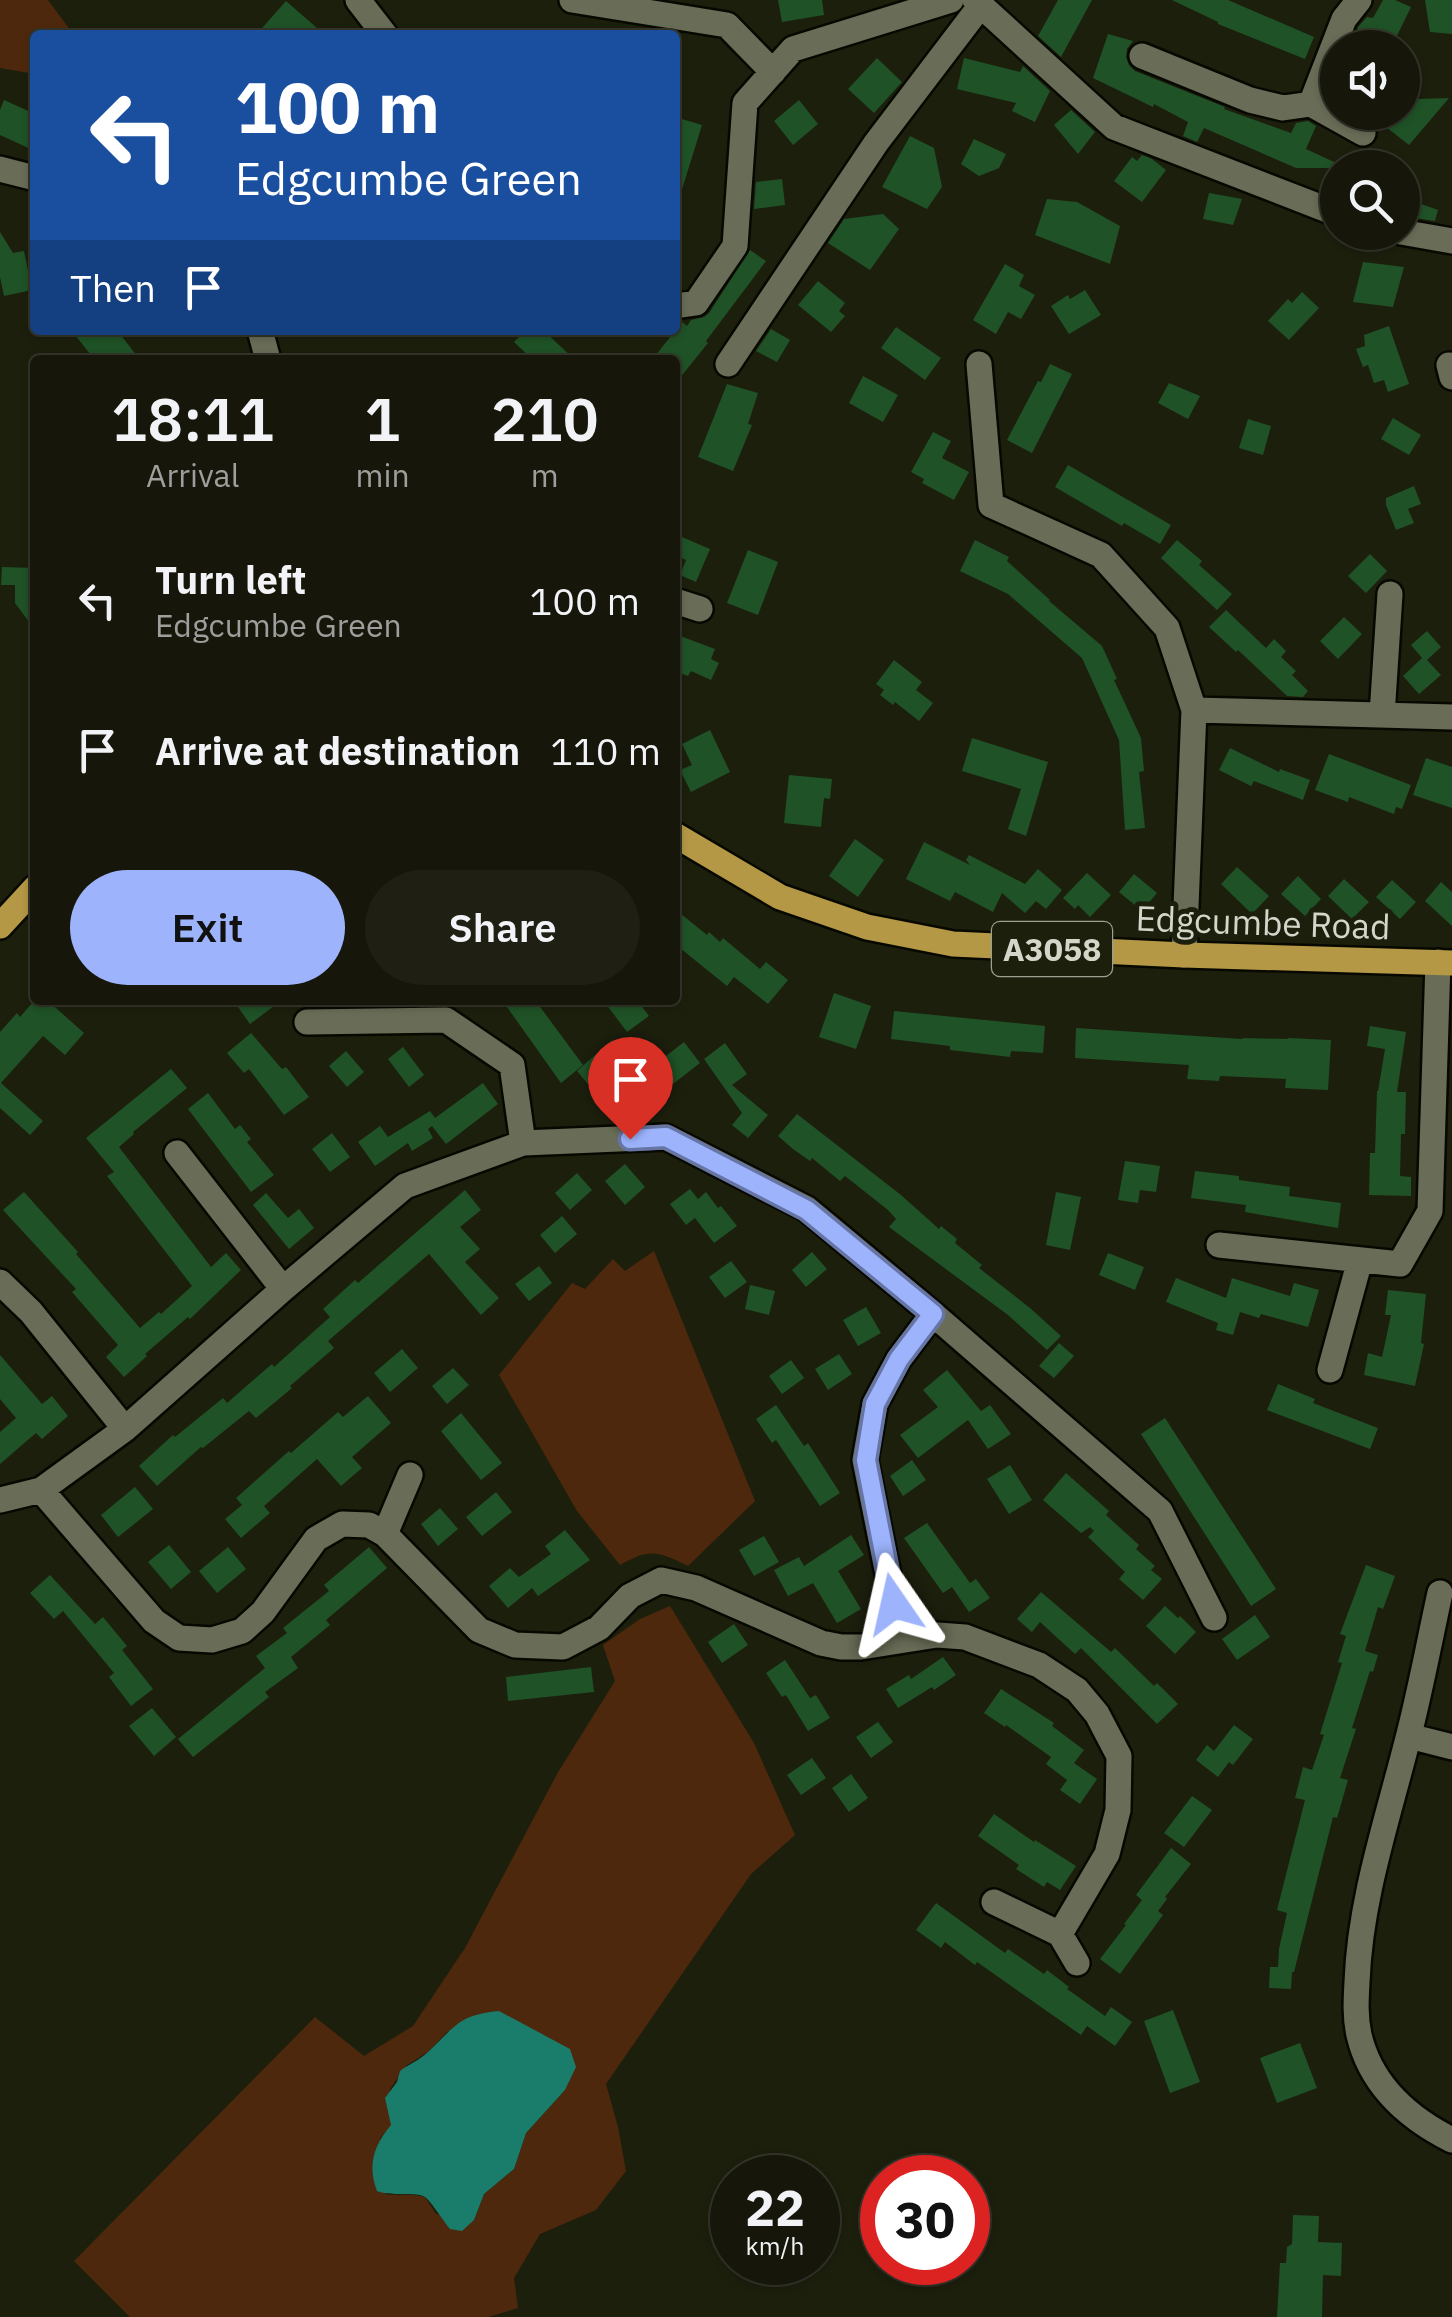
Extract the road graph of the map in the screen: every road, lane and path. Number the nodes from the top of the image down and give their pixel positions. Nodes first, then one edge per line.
1 (358, 0) edge
2 (572, 0) edge
3 (952, 0) edge
4 (1358, 0) edge
5 (978, 3) edge
6 (381, 30) edge
7 (1142, 56) dead end
8 (773, 72) junction
9 (1312, 104) junction
10 (1363, 133) dead end
11 (0, 169) edge
12 (30, 177) edge
13 (1320, 207) edge
14 (1420, 235) edge
15 (1452, 241) edge
16 (680, 305) edge
17 (728, 364) dead end
18 (978, 364) dead end
19 (1390, 594) dead end
20 (680, 602) edge
21 (700, 609) dead end
22 (1194, 710) junction
23 (1382, 715) junction
24 (1452, 717) edge
25 (680, 838) edge
26 (30, 893) edge
27 (0, 926) edge
28 (1184, 956) junction
29 (1445, 962) edge
30 (307, 1022) dead end
31 (523, 1144) junction
32 (178, 1153) dead end
33 (1219, 1245) dead end
34 (1360, 1260) junction
35 (0, 1282) edge
36 (284, 1289) junction
37 (933, 1314) junction
38 (1330, 1370) dead end
39 (125, 1429) junction
40 (410, 1476) dead end
41 (42, 1490) junction
42 (0, 1500) edge
43 (384, 1534) junction
44 (1440, 1593) dead end
45 (1214, 1618) dead end
46 (901, 1640) junction
47 (1409, 1736) junction
48 (1452, 1747) edge
49 (994, 1902) dead end
50 (1060, 1934) junction
51 (1076, 1963) dead end
52 (1452, 2140) edge

1 - 6 street
2 - 8 street
3 - 8 street
4 - 9 street
5 - 13 street
5 - 17 street
7 - 9 street
8 - 16 street
9 - 10 street
11 - 12 street
14 - 15 street
18 - 22 street
19 - 23 street
20 - 21 street
22 - 23 street
22 - 28 street
23 - 24 street
25 - 28 main road, Edgcumbe Road / A3058
26 - 27 main road
28 - 29 main road, Edgcumbe Road / A3058
29 - 34 street
30 - 31 street
31 - 36 street
31 - 37 street
32 - 36 street
33 - 34 street
34 - 38 street
35 - 39 street
36 - 39 street
37 - 45 street
37 - 46 street
39 - 41 street
40 - 43 street
41 - 42 street
41 - 43 street
43 - 46 street
44 - 47 street
46 - 50 street
47 - 48 street
47 - 52 street
49 - 50 street
50 - 51 street

